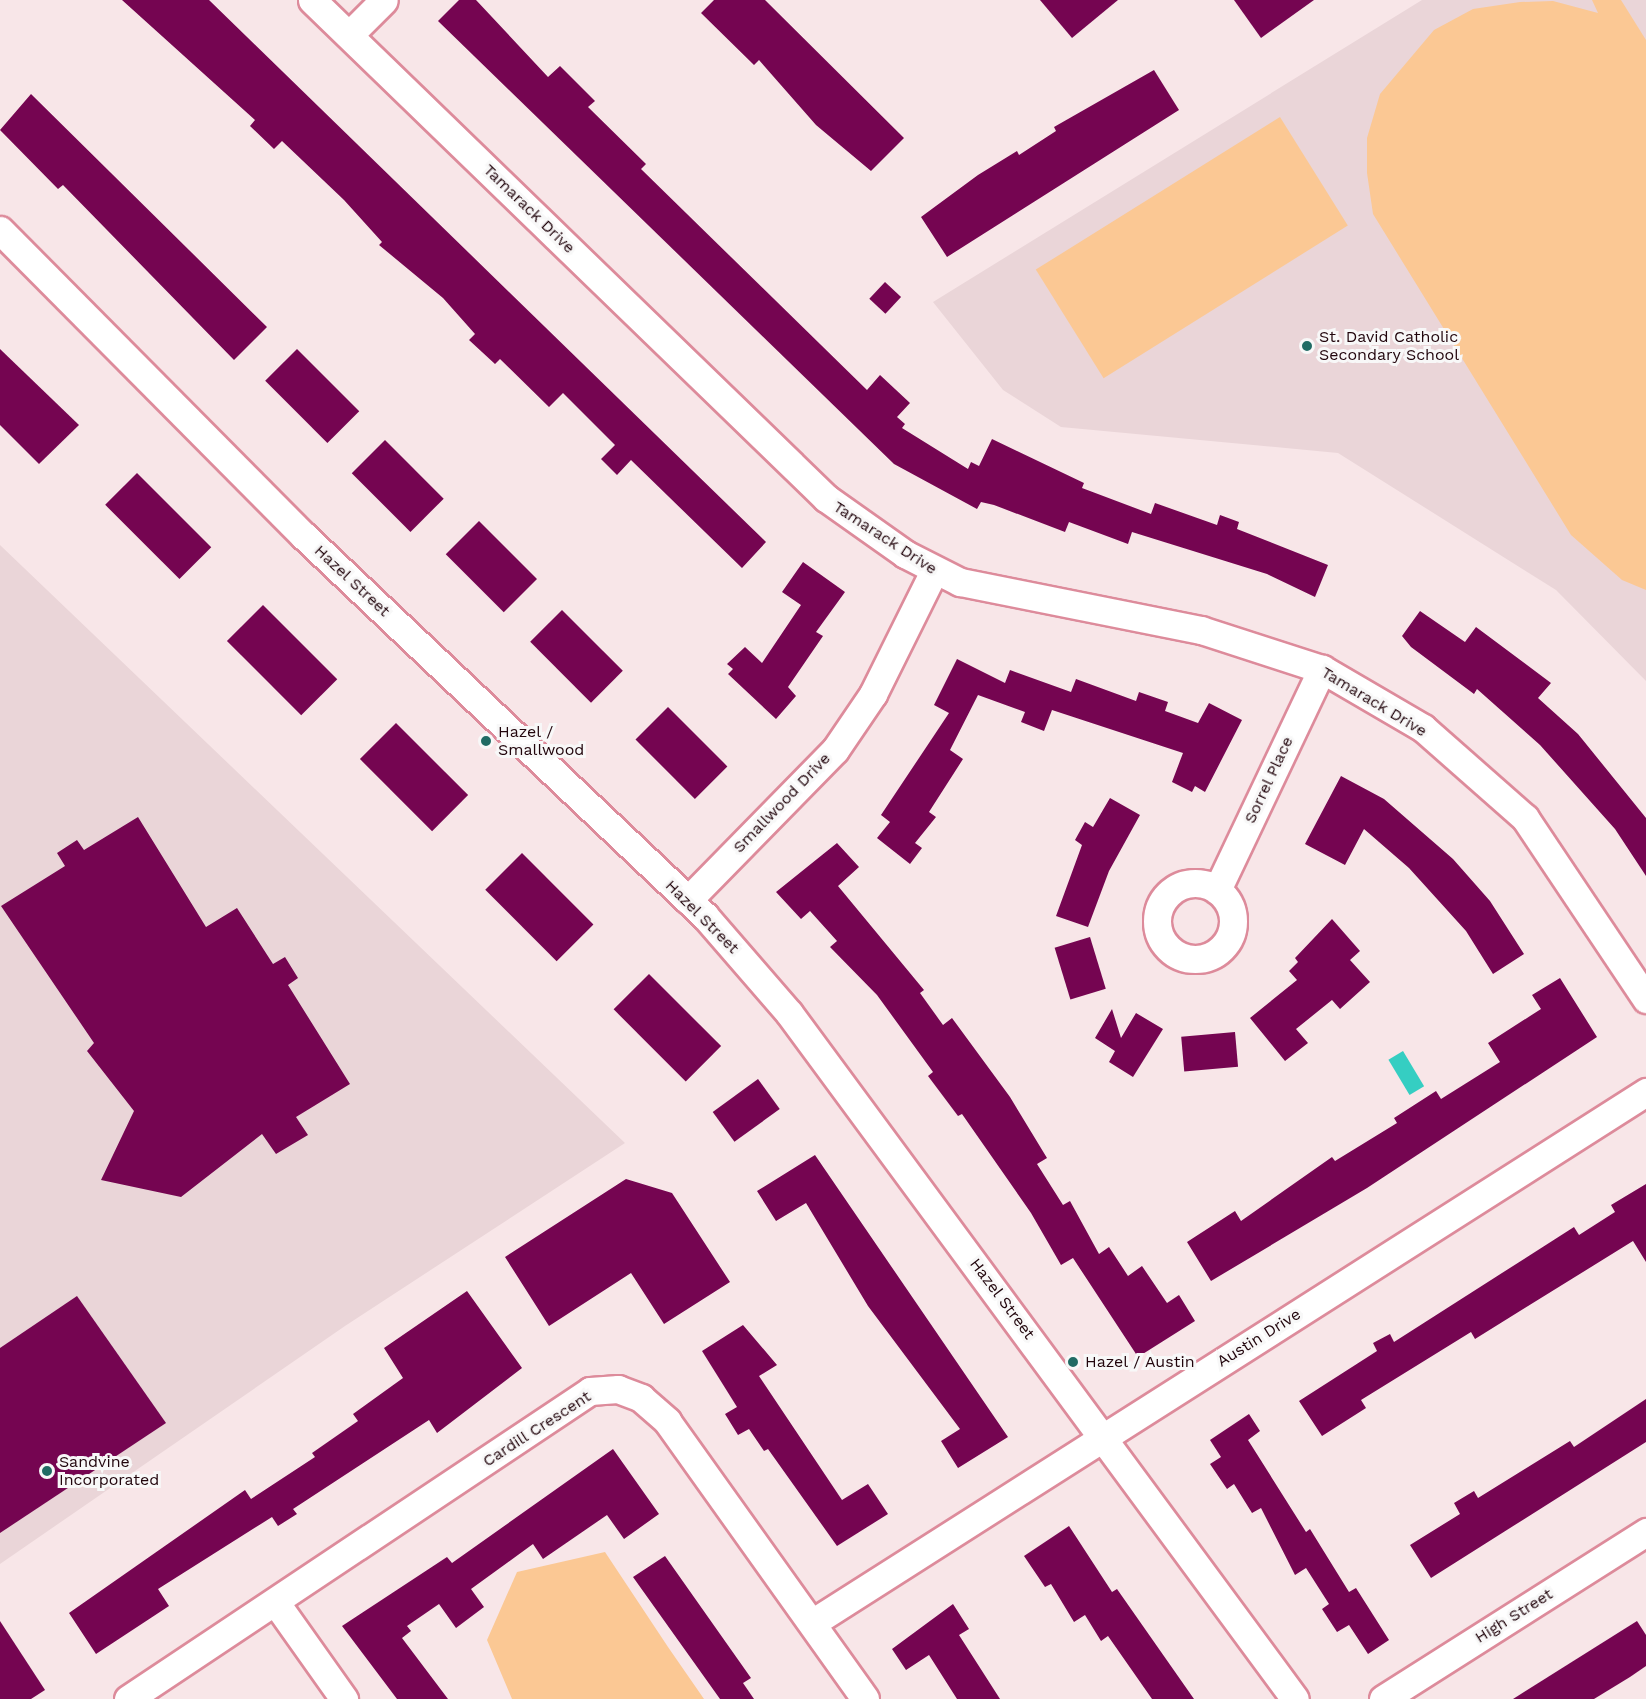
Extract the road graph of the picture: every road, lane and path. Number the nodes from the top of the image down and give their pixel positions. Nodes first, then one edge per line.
1 (312, 0) edge
2 (384, 0) edge
3 (350, 35) junction
4 (0, 230) edge
5 (934, 571) junction
6 (1322, 669) junction
7 (1217, 890) dead end
8 (688, 900) junction
9 (1646, 999) edge
10 (1646, 1092) edge
11 (1104, 1436) junction
12 (1646, 1532) edge
13 (276, 1604) junction
14 (812, 1623) junction
15 (128, 1699) edge
16 (344, 1699) edge
17 (865, 1699) edge
18 (1295, 1699) edge
19 (1383, 1699) edge

1 - 3 street, Tamarack Drive
2 - 3 street
3 - 5 street, Tamarack Drive
4 - 8 street, Hazel Street
5 - 6 street, Tamarack Drive
5 - 8 street, Smallwood Drive
6 - 7 street, Sorrel Place
6 - 9 street, Tamarack Drive
8 - 11 street, Hazel Street
10 - 11 street, Austin Drive
11 - 14 street, Austin Drive
11 - 18 street, Hazel Street
12 - 19 street, High Street
13 - 14 street, Cardill Crescent
13 - 15 street, Cardill Crescent
13 - 16 street
14 - 17 street, Cardill Crescent

